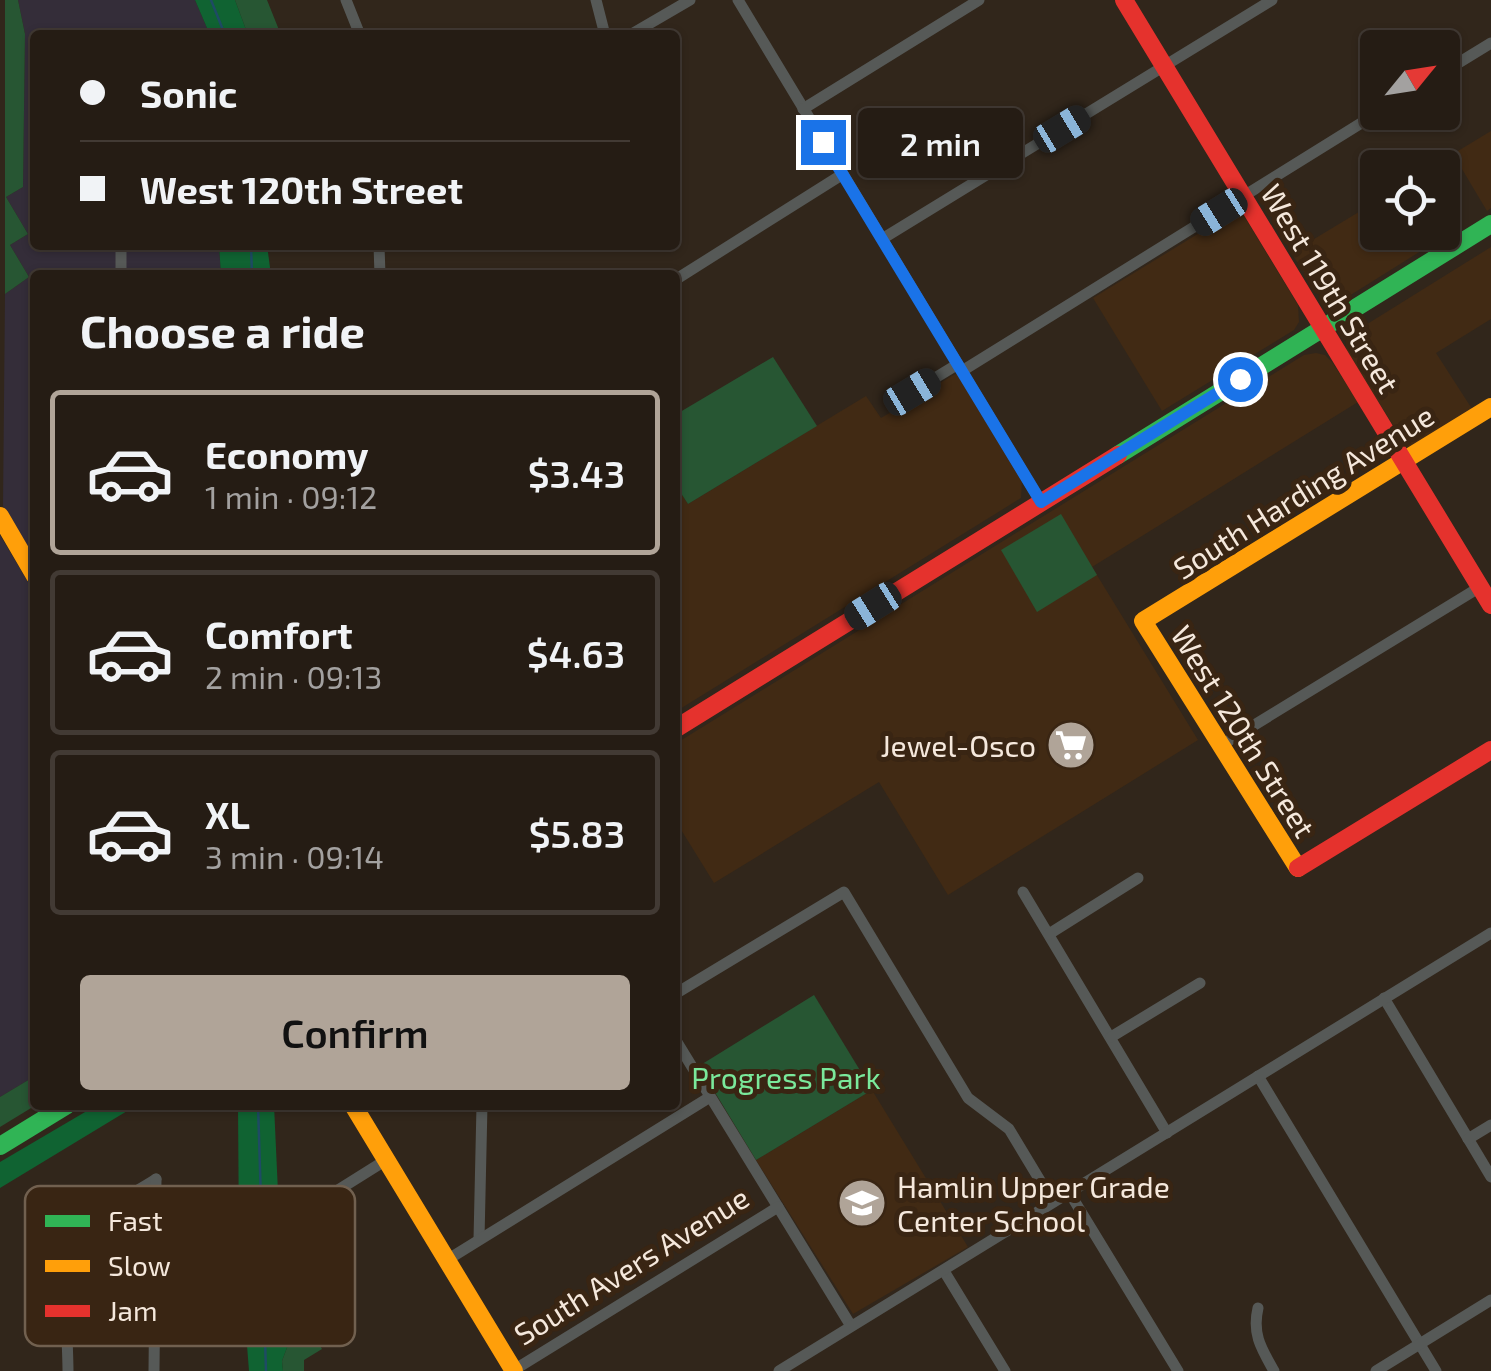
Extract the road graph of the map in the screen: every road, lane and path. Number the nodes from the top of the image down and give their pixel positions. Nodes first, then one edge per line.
1 (346, 0) edge
2 (596, 0) edge
3 (690, 0) edge
4 (738, 0) edge
5 (978, 0) edge
6 (1124, 0) edge
7 (1272, 0) edge
8 (358, 30) edge
9 (604, 30) edge
10 (639, 30) edge
11 (1491, 43) edge
12 (1460, 62) edge
13 (1164, 66) junction
14 (804, 109) junction
15 (1360, 124) edge
16 (843, 174) junction
17 (1242, 197) junction
18 (1491, 224) edge
19 (882, 239) junction
20 (680, 277) edge
21 (1323, 328) junction
22 (960, 367) junction
23 (912, 392) dead end
24 (1491, 407) edge
25 (1404, 461) junction
26 (1041, 502) junction
27 (0, 516) edge
28 (30, 567) edge
29 (1486, 592) edge
30 (1144, 621) joint
31 (680, 726) edge
32 (1220, 746) junction
33 (1491, 750) edge
34 (1138, 878) dead end
35 (1023, 892) dead end
36 (1491, 933) edge
37 (1049, 934) junction
38 (1200, 983) dead end
39 (680, 991) edge
40 (1384, 998) junction
41 (1111, 1037) junction
42 (680, 1047) edge
43 (1258, 1076) junction
44 (710, 1097) junction
45 (59, 1110) edge
46 (356, 1110) edge
47 (482, 1110) edge
48 (1491, 1125) edge
49 (1167, 1133) junction
50 (1468, 1139) junction
51 (0, 1146) edge
52 (386, 1160) junction
53 (1491, 1177) edge
54 (346, 1186) edge
55 (1069, 1192) junction
56 (1053, 1202) junction
57 (778, 1207) junction
58 (479, 1239) junction
59 (447, 1260) junction
60 (944, 1270) junction
61 (1491, 1300) edge
62 (1258, 1308) dead end
63 (851, 1326) junction
64 (1420, 1344) junction
65 (68, 1346) edge
66 (154, 1346) edge
67 (68, 1371) edge
68 (154, 1371) edge
69 (514, 1371) edge
70 (778, 1371) edge
71 (1005, 1371) edge
72 (1178, 1371) edge
73 (1274, 1371) edge
74 (1376, 1371) edge
75 (1436, 1371) edge

1 - 8 street
2 - 9 street
3 - 10 street
4 - 14 street
5 - 14 street
6 - 13 street, West 119th Street
7 - 13 street
11 - 12 street
13 - 17 street, West 119th Street
13 - 19 street
14 - 16 street
15 - 17 street
16 - 19 street
16 - 20 street
17 - 21 street, West 119th Street
17 - 22 street
18 - 21 street
19 - 22 street
21 - 25 street, West 119th Street
21 - 26 street
22 - 23 street
22 - 26 street
24 - 25 street, South Harding Avenue
25 - 29 street, West 119th Street
25 - 30 street, South Harding Avenue
26 - 31 street
27 - 28 street
29 - 32 street
30 - 32 street, West 120th Street
32 - 33 street, West 120th Street
34 - 37 street
35 - 37 street
36 - 40 street
37 - 41 street
38 - 41 street
39 - 56 street
40 - 43 street
40 - 50 street
41 - 49 street
42 - 44 street
43 - 49 street
43 - 64 street
44 - 57 street
44 - 58 street
45 - 51 street
46 - 52 street
47 - 58 street
48 - 50 street
49 - 55 street
50 - 53 street
52 - 54 street
52 - 59 street
55 - 56 street
55 - 72 street
56 - 60 street
57 - 63 street
57 - 69 street, South Avers Avenue
58 - 59 street
59 - 69 street
60 - 63 street
60 - 71 street
61 - 64 street
62 - 73 street
63 - 70 street
64 - 74 street
64 - 75 street
65 - 67 street
66 - 68 street

